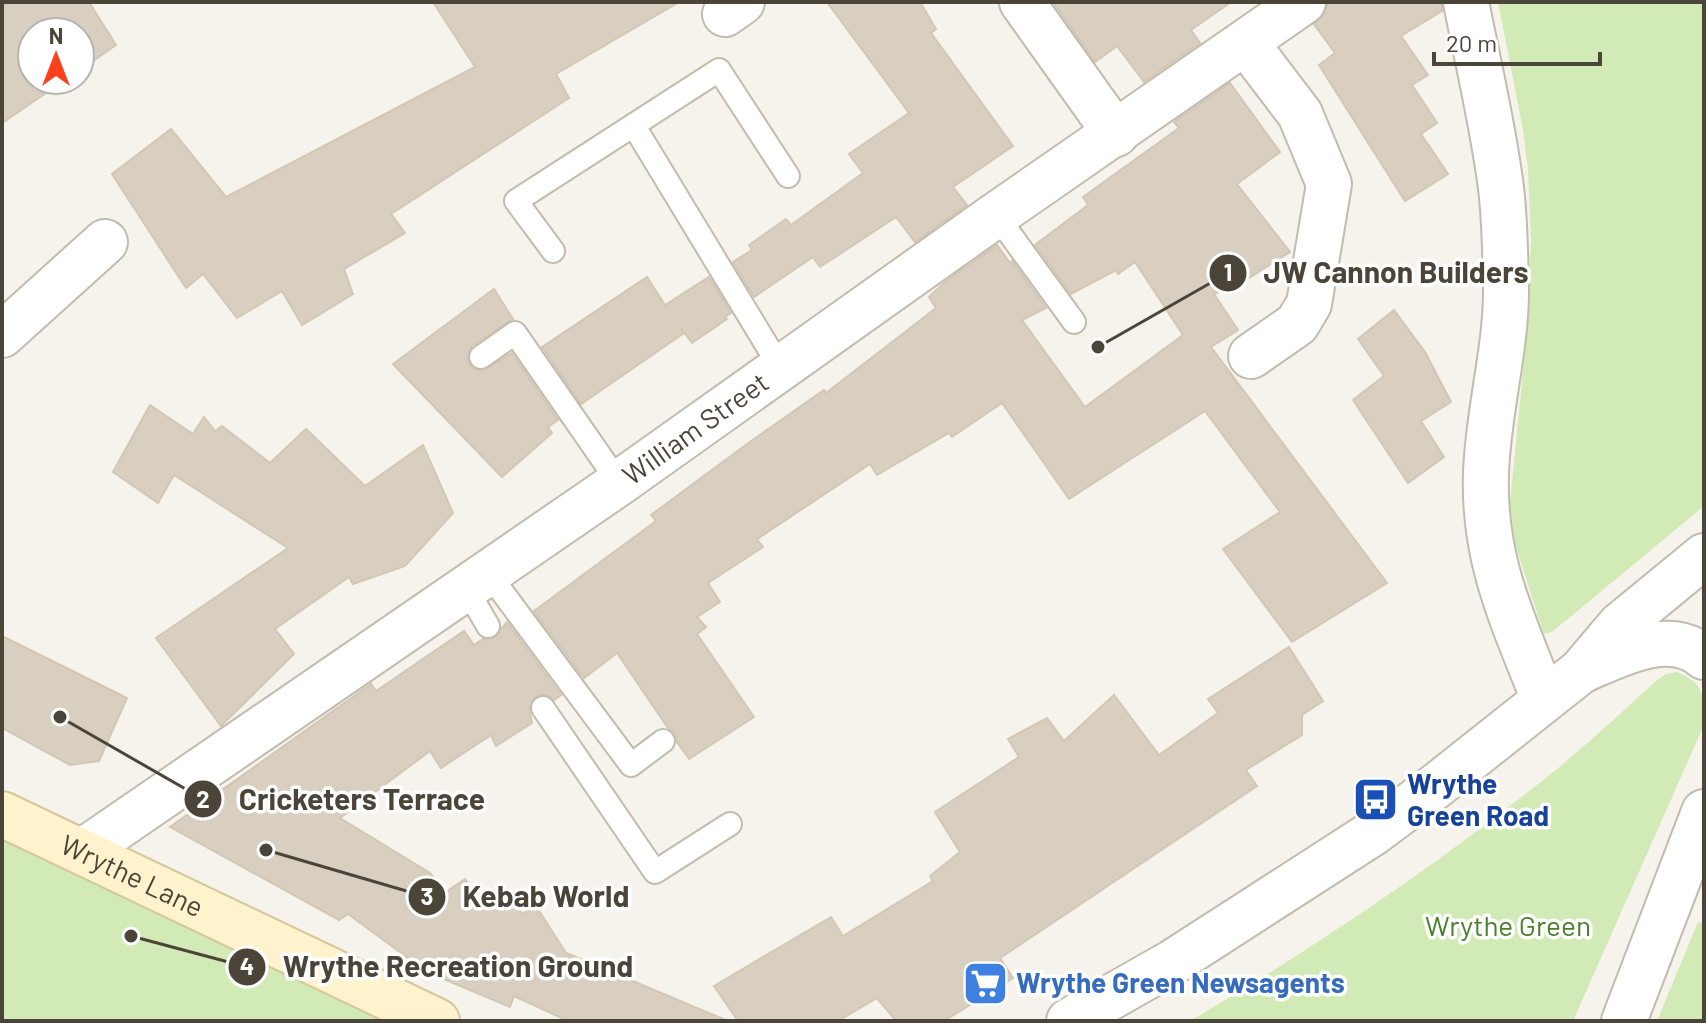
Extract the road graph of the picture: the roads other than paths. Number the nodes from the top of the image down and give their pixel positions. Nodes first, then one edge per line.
1 (1022, 2) edge
2 (1303, 2) edge
3 (1466, 2) edge
4 (1246, 43) junction
5 (634, 126) junction
6 (1116, 134) junction
7 (788, 176) dead end
8 (996, 215) junction
9 (105, 242) dead end
10 (553, 251) dead end
11 (1074, 322) dead end
12 (2, 335) edge
13 (1251, 356) dead end
14 (481, 357) dead end
15 (780, 367) junction
16 (619, 483) junction
17 (1704, 556) edge
18 (477, 580) junction
19 (488, 626) dead end
20 (1704, 657) edge
21 (1581, 671) junction
22 (1544, 700) junction
23 (543, 708) dead end
24 (663, 741) dead end
25 (1704, 812) edge
26 (2, 814) edge
27 (730, 824) dead end
28 (83, 851) junction
29 (437, 1021) edge
30 (1069, 1021) edge
31 (1624, 1021) edge

1 - 6 street
2 - 4 street, William Street
3 - 22 street
4 - 6 street, William Street
4 - 13 street
5 - 7 lane
5 - 10 lane
5 - 15 lane
6 - 8 street, William Street
8 - 11 lane
8 - 15 street, William Street
9 - 12 street
14 - 16 lane
15 - 16 street, William Street
16 - 18 street, William Street
17 - 21 street
18 - 19 lane
18 - 24 lane
18 - 28 street, William Street
20 - 21 street
21 - 22 street
22 - 30 street
23 - 27 lane
25 - 31 street
26 - 28 main road, Wrythe Lane
28 - 29 main road, Wrythe Lane

